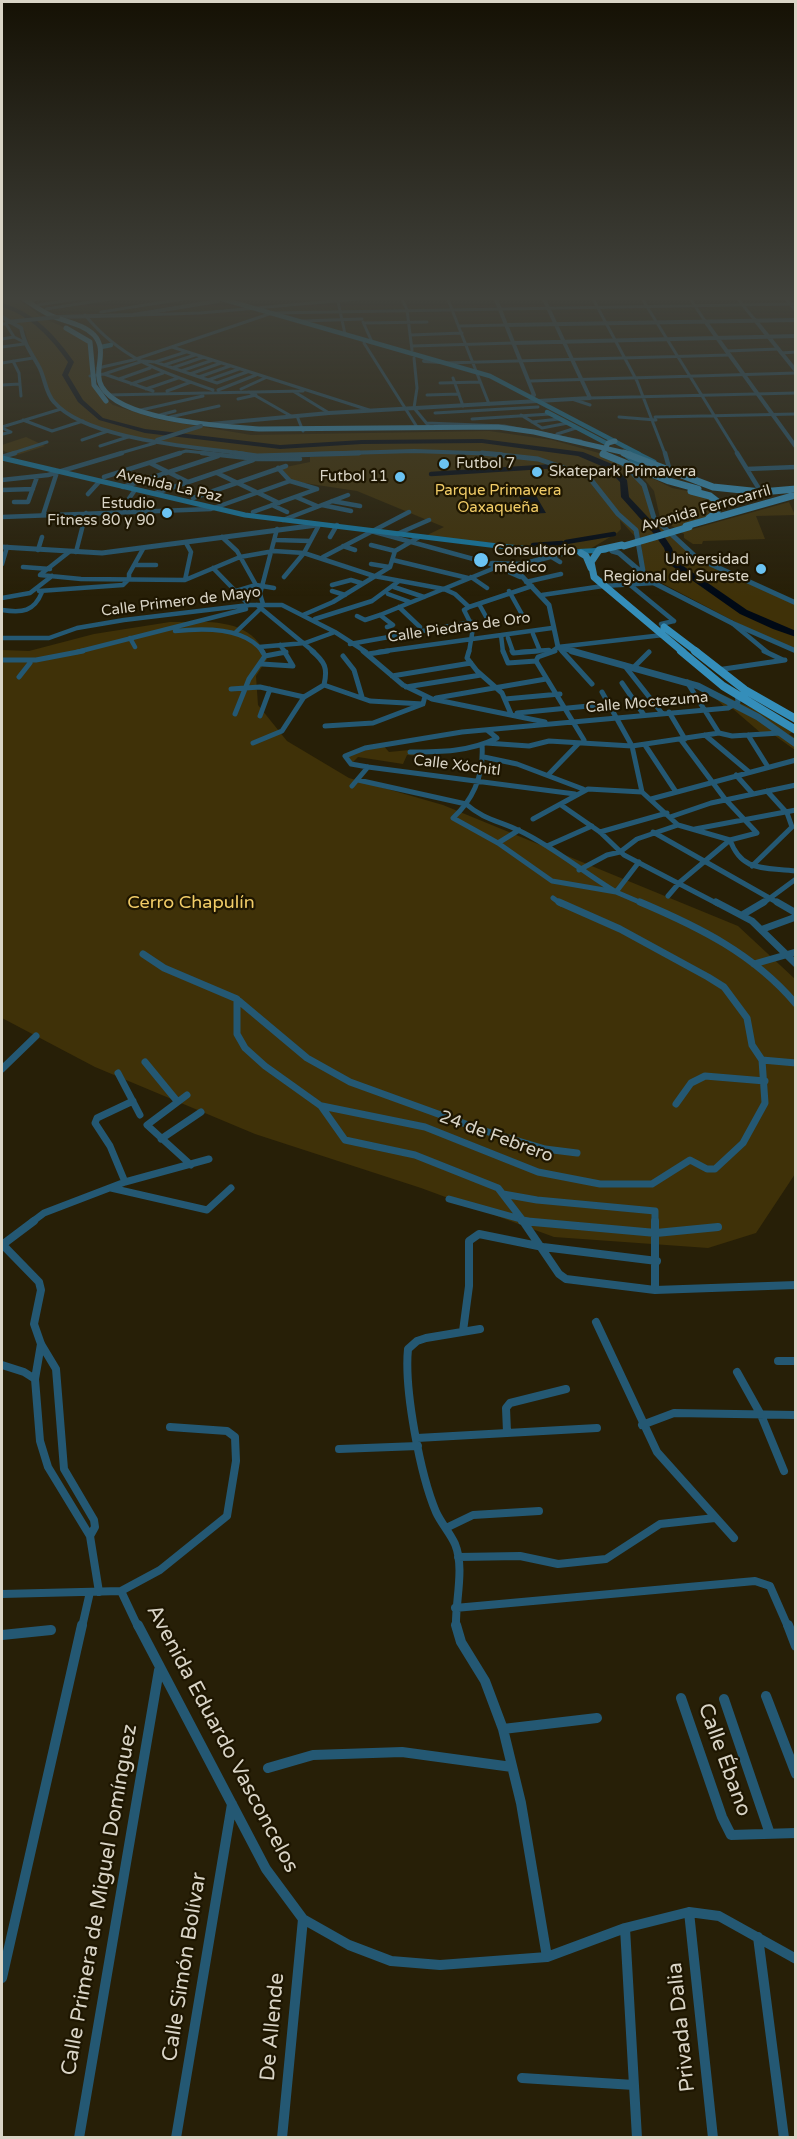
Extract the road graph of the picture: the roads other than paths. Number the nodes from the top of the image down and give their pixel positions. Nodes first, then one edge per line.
1 (703, 396) edge
2 (50, 397) edge
3 (103, 397) edge
4 (111, 397) edge
5 (155, 397) edge
6 (189, 397) edge
7 (248, 397) edge
8 (259, 397) edge
9 (303, 397) edge
10 (327, 397) edge
11 (397, 397) edge
12 (417, 397) edge
13 (460, 397) edge
14 (486, 397) edge
15 (524, 397) edge
16 (533, 397) edge
17 (645, 397) junction
18 (655, 397) edge
19 (759, 397) edge
20 (591, 398) joint
21 (238, 399) dead end
22 (572, 399) junction
23 (530, 400) junction
24 (166, 404) junction
25 (489, 404) junction
26 (538, 404) junction
27 (590, 405) dead end
28 (219, 406) dead end
29 (463, 406) junction
30 (414, 408) junction
31 (510, 408) junction
32 (61, 409) junction
33 (404, 409) junction
34 (141, 410) junction
35 (369, 410) junction
36 (486, 410) junction
37 (176, 411) dead end
38 (461, 411) junction
39 (329, 413) junction
40 (435, 413) dead end
41 (550, 414) junction
42 (795, 414) edge
43 (160, 415) junction
44 (771, 415) junction
45 (294, 416) junction
46 (522, 416) junction
47 (716, 416) junction
48 (170, 417) junction
49 (497, 417) junction
50 (618, 417) dead end
51 (559, 419) junction
52 (655, 419) junction
53 (24, 420) junction
54 (17, 421) junction
55 (83, 421) junction
56 (473, 421) junction
57 (2, 422) edge
58 (531, 422) junction
59 (568, 423) junction
60 (207, 425) junction
61 (428, 425) junction
62 (509, 425) junction
63 (2, 427) edge
64 (417, 427) junction
65 (542, 428) junction
66 (576, 428) junction
67 (108, 431) junction
68 (303, 431) junction
69 (357, 431) junction
70 (547, 431) junction
71 (3, 434) edge
72 (557, 434) junction
73 (128, 437) junction
74 (82, 440) dead end
75 (47, 442) dead end
76 (154, 442) junction
77 (100, 446) dead end
78 (608, 447) junction
79 (795, 447) edge
80 (592, 448) junction
81 (623, 453) junction
82 (220, 456) junction
83 (2, 458) edge
84 (257, 459) junction
85 (300, 459) dead end
86 (150, 463) junction
87 (286, 466) dead end
88 (660, 466) junction
89 (795, 467) edge
90 (278, 468) junction
91 (631, 468) junction
92 (643, 468) junction
93 (669, 468) junction
94 (747, 469) junction
95 (57, 472) junction
96 (169, 472) junction
97 (217, 473) junction
98 (652, 473) junction
99 (37, 477) junction
100 (102, 480) junction
101 (2, 481) edge
102 (290, 481) junction
103 (188, 482) junction
104 (237, 483) junction
105 (123, 487) junction
106 (710, 488) junction
107 (33, 489) junction
108 (2, 490) edge
109 (135, 490) junction
110 (257, 492) junction
111 (156, 493) dead end
112 (88, 494) dead end
113 (720, 494) junction
114 (795, 494) edge
115 (348, 495) dead end
116 (761, 495) junction
117 (296, 497) junction
118 (193, 498) dead end
119 (128, 500) dead end
120 (332, 501) junction
121 (14, 502) dead end
122 (279, 502) junction
123 (272, 505) junction
124 (318, 506) junction
125 (360, 506) dead end
126 (212, 509) junction
127 (743, 509) junction
128 (351, 511) dead end
129 (253, 512) dead end
130 (287, 512) dead end
131 (409, 512) dead end
132 (86, 513) junction
133 (43, 515) junction
134 (726, 515) junction
135 (2, 518) edge
136 (709, 519) junction
137 (283, 520) junction
138 (429, 520) dead end
139 (319, 525) junction
140 (335, 525) junction
141 (688, 526) junction
142 (289, 527) junction
143 (277, 529) junction
144 (369, 531) junction
145 (397, 534) junction
146 (42, 537) dead end
147 (222, 537) junction
148 (330, 537) dead end
149 (419, 537) junction
150 (276, 540) junction
151 (310, 541) junction
152 (186, 543) junction
153 (410, 543) junction
154 (371, 544) dead end
155 (343, 546) junction
156 (623, 546) junction
157 (4, 547) edge
158 (143, 549) junction
159 (38, 550) junction
160 (355, 550) dead end
161 (612, 550) junction
162 (274, 551) junction
163 (395, 551) junction
164 (73, 552) junction
165 (569, 552) junction
166 (304, 553) junction
167 (581, 553) junction
168 (599, 553) junction
169 (550, 556) junction
170 (240, 557) junction
171 (323, 557) junction
172 (393, 560) junction
173 (561, 562) dead end
174 (488, 563) junction
175 (2, 564) edge
176 (371, 564) dead end
177 (523, 564) junction
178 (136, 565) junction
179 (156, 565) dead end
180 (23, 567) dead end
181 (390, 567) junction
182 (497, 567) junction
183 (213, 568) junction
184 (591, 568) junction
185 (50, 569) junction
186 (642, 571) junction
187 (561, 574) dead end
188 (52, 576) junction
189 (374, 576) junction
190 (284, 577) dead end
191 (470, 578) junction
192 (81, 579) junction
193 (129, 579) junction
194 (185, 579) junction
195 (523, 580) junction
196 (399, 581) junction
197 (361, 583) junction
198 (654, 583) junction
199 (628, 584) junction
200 (256, 585) junction
201 (332, 585) dead end
202 (612, 585) junction
203 (532, 586) junction
204 (603, 586) junction
205 (81, 587) junction
206 (264, 587) junction
207 (394, 587) junction
208 (274, 588) dead end
209 (487, 588) dead end
210 (444, 590) junction
211 (40, 591) junction
212 (236, 591) junction
213 (332, 591) dead end
214 (509, 591) junction
215 (388, 594) junction
216 (345, 595) junction
217 (542, 595) junction
218 (424, 597) junction
219 (2, 598) edge
220 (410, 602) junction
221 (795, 603) edge
222 (479, 604) junction
223 (249, 605) junction
224 (260, 606) junction
225 (399, 607) junction
226 (469, 607) junction
227 (2, 610) edge
228 (303, 615) junction
229 (380, 615) junction
230 (357, 616) dead end
231 (154, 617) junction
232 (524, 618) dead end
233 (315, 619) junction
234 (472, 622) junction
235 (489, 622) dead end
236 (732, 623) junction
237 (661, 624) junction
238 (387, 627) dead end
239 (420, 627) dead end
240 (552, 628) junction
241 (161, 630) junction
242 (335, 632) junction
243 (149, 633) junction
244 (235, 633) junction
245 (533, 634) dead end
246 (501, 635) junction
247 (663, 635) junction
248 (2, 638) edge
249 (130, 638) junction
250 (473, 638) junction
251 (508, 638) dead end
252 (305, 643) junction
253 (350, 644) junction
254 (280, 645) junction
255 (134, 646) dead end
256 (259, 647) junction
257 (558, 648) junction
258 (540, 651) junction
259 (795, 651) edge
260 (286, 652) junction
261 (649, 652) dead end
262 (369, 654) junction
263 (343, 656) dead end
264 (265, 657) junction
265 (2, 660) edge
266 (537, 661) junction
267 (30, 663) junction
268 (471, 663) junction
269 (622, 663) junction
270 (261, 666) junction
271 (635, 666) junction
272 (717, 670) junction
273 (481, 675) junction
274 (19, 676) dead end
275 (392, 676) junction
276 (546, 679) junction
277 (687, 682) junction
278 (622, 683) dead end
279 (592, 684) dead end
280 (324, 685) junction
281 (496, 686) junction
282 (247, 687) junction
283 (406, 687) junction
284 (231, 688) dead end
285 (270, 689) junction
286 (602, 692) dead end
287 (560, 694) junction
288 (425, 696) junction
289 (304, 697) junction
290 (362, 697) junction
291 (739, 697) junction
292 (432, 699) junction
293 (505, 699) junction
294 (423, 704) junction
295 (609, 704) junction
296 (567, 708) junction
297 (703, 709) junction
298 (661, 712) junction
299 (669, 712) junction
300 (235, 714) dead end
301 (511, 714) junction
302 (644, 715) junction
303 (260, 716) dead end
304 (758, 717) joint
305 (618, 718) junction
306 (795, 719) edge
307 (575, 722) junction
308 (550, 724) junction
309 (325, 726) dead end
310 (487, 730) junction
311 (795, 730) edge
312 (718, 733) junction
313 (780, 733) junction
314 (705, 735) junction
315 (748, 735) junction
316 (584, 740) dead end
317 (683, 740) junction
318 (253, 743) dead end
319 (484, 743) junction
320 (578, 744) junction
321 (795, 744) edge
322 (645, 745) junction
323 (632, 746) junction
324 (349, 752) joint
325 (410, 752) dead end
326 (484, 757) junction
327 (795, 761) edge
328 (368, 767) junction
329 (768, 767) junction
330 (749, 772) junction
331 (548, 775) junction
332 (736, 775) junction
333 (358, 780) junction
334 (479, 780) junction
335 (711, 782) junction
336 (795, 785) edge
337 (352, 786) dead end
338 (583, 789) junction
339 (767, 791) junction
340 (642, 792) junction
341 (676, 792) junction
342 (752, 793) junction
343 (575, 794) junction
344 (651, 799) junction
345 (725, 799) junction
346 (466, 804) junction
347 (561, 805) junction
348 (795, 810) edge
349 (787, 813) junction
350 (668, 815) junction
351 (533, 819) dead end
352 (744, 821) junction
353 (678, 825) junction
354 (592, 826) junction
355 (519, 830) junction
356 (693, 830) junction
357 (600, 832) junction
358 (653, 832) junction
359 (730, 840) junction
360 (498, 843) junction
361 (547, 846) junction
362 (620, 852) junction
363 (704, 861) junction
364 (639, 862) junction
365 (752, 866) junction
366 (579, 870) junction
367 (793, 871) edge
368 (795, 879) edge
369 (680, 882) junction
370 (616, 892) junction
371 (668, 896) dead end
372 (553, 898) dead end
373 (771, 898) junction
374 (742, 915) junction
375 (795, 915) edge
376 (763, 929) junction
377 (795, 952) edge
378 (143, 954) dead end
379 (787, 954) junction
380 (754, 964) junction
381 (795, 964) edge
382 (237, 999) junction
383 (795, 1004) edge
384 (36, 1036) dead end
385 (762, 1060) junction
386 (144, 1062) dead end
387 (795, 1063) edge
388 (2, 1069) edge
389 (118, 1073) dead end
390 (765, 1081) junction
391 (187, 1095) dead end
392 (133, 1101) junction
393 (177, 1101) junction
394 (676, 1104) dead end
395 (322, 1106) junction
396 (201, 1112) dead end
397 (140, 1114) dead end
398 (161, 1139) junction
399 (576, 1153) dead end
400 (209, 1159) dead end
401 (191, 1165) junction
402 (125, 1182) junction
403 (111, 1188) junction
404 (231, 1188) dead end
405 (504, 1194) junction
406 (449, 1199) dead end
407 (525, 1222) junction
408 (718, 1227) dead end
409 (656, 1233) junction
410 (2, 1244) edge
411 (543, 1247) junction
412 (657, 1261) junction
413 (795, 1285) edge
414 (655, 1290) junction
415 (596, 1322) dead end
416 (480, 1329) dead end
417 (463, 1331) junction
418 (41, 1344) junction
419 (778, 1361) dead end
420 (795, 1361) edge
421 (2, 1365) edge
422 (737, 1372) dead end
423 (35, 1379) junction
424 (566, 1389) dead end
425 (761, 1415) junction
426 (795, 1415) edge
427 (642, 1425) junction
428 (170, 1426) dead end
429 (597, 1428) dead end
430 (507, 1432) junction
431 (418, 1442) junction
432 (339, 1449) dead end
433 (784, 1471) dead end
434 (539, 1511) dead end
435 (716, 1518) junction
436 (446, 1528) junction
437 (90, 1536) junction
438 (734, 1538) dead end
439 (458, 1557) junction
440 (121, 1591) junction
441 (2, 1594) edge
442 (92, 1595) junction
443 (455, 1608) junction
444 (51, 1630) dead end
445 (2, 1635) edge
446 (795, 1646) edge
447 (159, 1670) junction
448 (766, 1696) dead end
449 (681, 1698) dead end
450 (724, 1699) dead end
451 (597, 1718) dead end
452 (502, 1729) junction
453 (512, 1767) junction
454 (268, 1768) dead end
455 (795, 1774) edge
456 (232, 1804) junction
457 (795, 1833) edge
458 (770, 1834) junction
459 (689, 1912) junction
460 (303, 1920) junction
461 (625, 1928) junction
462 (758, 1936) junction
463 (547, 1957) junction
464 (795, 1959) edge
465 (2, 1978) edge
466 (522, 2078) dead end
467 (634, 2085) junction
468 (79, 2138) edge
469 (176, 2138) edge
470 (282, 2138) edge
471 (637, 2138) edge
472 (713, 2138) edge
473 (784, 2138) edge

1 - 47 street
2 - 32 street
3 - 69 main road
4 - 34 main road
5 - 24 street
6 - 24 street
7 - 21 street
8 - 45 street
9 - 39 street
10 - 35 street
11 - 33 street
12 - 30 street
13 - 29 street
14 - 25 street
15 - 23 main road
16 - 23 street
17 - 18 street
17 - 20 street
17 - 52 street
19 - 44 street
20 - 22 street
22 - 26 street
22 - 27 street
23 - 25 street
23 - 26 main road
24 - 34 street
25 - 29 street
26 - 31 street
26 - 41 main road
26 - 78 main road
28 - 48 street
29 - 30 street
30 - 33 street
30 - 61 street
31 - 36 street
31 - 46 street
32 - 53 street
32 - 55 street
33 - 35 street
33 - 64 street
34 - 43 main road
35 - 39 street
36 - 38 street
36 - 49 street
37 - 43 street
38 - 40 street
38 - 56 street
39 - 45 street
41 - 46 street
41 - 51 main road
42 - 44 street
43 - 48 main road
44 - 47 street
44 - 79 street
45 - 60 street
45 - 68 street
46 - 49 street
46 - 58 street
47 - 52 street
47 - 94 street
48 - 60 main road
49 - 56 street
49 - 62 street
50 - 52 street
51 - 58 street
51 - 59 main road
52 - 93 street
53 - 54 street
53 - 55 street
54 - 57 street
54 - 63 street
55 - 67 street
56 - 61 street
56 - 62 street
58 - 65 street
59 - 65 street
59 - 66 main road
60 - 68 main road
60 - 76 street, bridge
61 - 64 main road
61 - 80 main road
62 - 70 street
63 - 71 street
64 - 69 main road
65 - 70 street
66 - 72 street
66 - 78 main road
67 - 73 street
67 - 74 street
68 - 69 main road
69 - 80 main road
70 - 72 street
72 - 80 street
73 - 76 street
73 - 77 street
75 - 83 street
76 - 95 street
76 - 186 street
78 - 80 main road
78 - 81 main road
78 - 88 main road
78 - 91 street
78 - 91 main road
81 - 88 main road
81 - 92 main road
82 - 84 street
82 - 86 street
82 - 96 street
83 - 95 main road, Avenida La Paz
84 - 85 street
84 - 97 street
86 - 96 street
86 - 100 street
87 - 90 street
88 - 92 street
88 - 93 main road
89 - 94 street
90 - 102 street
90 - 104 street
91 - 92 main road
91 - 221 street
92 - 98 main road
93 - 106 main road
94 - 116 street
95 - 99 street
95 - 100 main road, Avenida La Paz
95 - 133 street
96 - 103 street
96 - 105 street
97 - 103 street
97 - 104 street
98 - 106 main road
98 - 136 main road
99 - 101 street
99 - 107 street
100 - 105 main road, Avenida La Paz
100 - 112 street
102 - 110 street
102 - 117 street
103 - 111 street
104 - 110 street
104 - 118 street
105 - 109 main road, Avenida La Paz
106 - 113 main road
106 - 116 main road
107 - 108 street
107 - 121 street
109 - 119 street
109 - 126 main road, Avenida La Paz
110 - 122 street
110 - 126 street
113 - 116 main road
113 - 134 main road
114 - 116 main road
114 - 116 main road
114 - 127 main road, Avenida Ferrocarril
114 - 134 main road, Avenida Ferrocarril
115 - 120 street
116 - 127 main road
117 - 122 street
117 - 124 street
120 - 124 street
120 - 125 street
122 - 123 street
123 - 129 street
123 - 130 street
124 - 128 street
124 - 137 street
126 - 132 street
126 - 137 main road, Avenida La Paz
127 - 134 main road, Avenida Ferrocarril
131 - 144 street
132 - 133 street
132 - 164 street
133 - 135 street
134 - 136 main road, Avenida Ferrocarril
134 - 141 main road, Avenida Ferrocarril
136 - 141 main road, Avenida Ferrocarril
137 - 140 main road, Avenida La Paz
137 - 142 main road
138 - 145 street
139 - 140 street
139 - 142 street
139 - 151 street
140 - 144 main road, Avenida La Paz
140 - 148 street
141 - 156 main road, Avenida Ferrocarril, bridge
142 - 143 street
143 - 147 street
143 - 150 street
144 - 145 main road, Avenida La Paz
144 - 153 street
144 - 155 street
145 - 149 main road, Avenida La Paz
146 - 159 street
147 - 152 street
147 - 170 street
149 - 153 street
149 - 165 main road, Avenida La Paz
150 - 151 street
150 - 162 street
151 - 166 street
152 - 158 street
152 - 194 street
153 - 163 street
153 - 174 street
154 - 163 street
155 - 160 street
155 - 171 street
156 - 161 main road
156 - 168 main road
157 - 159 street
157 - 175 street
158 - 164 street
158 - 178 street
159 - 164 street
161 - 168 main road
161 - 186 street
162 - 166 street
162 - 170 street
162 - 206 street
163 - 172 street
164 - 185 street
165 - 167 main road
165 - 168 main road
165 - 169 street
166 - 171 street
166 - 190 street
167 - 168 main road
167 - 184 main road
168 - 184 main road
168 - 202 main road
169 - 173 street
169 - 177 street
170 - 183 street
170 - 200 street
171 - 189 street
172 - 181 street
172 - 191 street
174 - 177 street
174 - 182 street
176 - 181 street
177 - 195 street
178 - 179 street
178 - 193 street
180 - 185 street
181 - 189 street
182 - 191 street
182 - 195 street
183 - 194 street
183 - 212 street
184 - 204 main road
185 - 188 street
186 - 198 street
187 - 195 street
188 - 192 street
188 - 211 street
189 - 196 street
189 - 197 street
191 - 209 street
191 - 210 street
192 - 193 street
192 - 205 street
193 - 194 street
193 - 205 street
195 - 203 street
196 - 207 street
196 - 210 street
197 - 201 street
197 - 216 street
198 - 199 street
198 - 236 street
199 - 202 street
199 - 237 street
200 - 206 street
200 - 212 street
202 - 204 street
202 - 237 main road
203 - 214 street
203 - 217 street
204 - 217 street
204 - 247 main road
205 - 211 street
206 - 208 street
206 - 224 street
207 - 215 street
207 - 218 street
210 - 218 street
210 - 226 street
211 - 219 street
211 - 227 street
212 - 223 street
213 - 216 street
214 - 222 street
214 - 232 street
215 - 220 street
215 - 233 street
216 - 228 street
217 - 240 street
218 - 220 street
220 - 225 street
222 - 226 street
222 - 235 street
223 - 224 street, Calle Primero de Mayo
223 - 231 street, Calle Primero de Mayo
224 - 228 street, Calle Primero de Mayo
224 - 241 street
224 - 244 street
224 - 252 street
225 - 229 street
225 - 239 street
226 - 234 street
228 - 233 street, Calle Primero de Mayo
229 - 230 street
229 - 238 street
231 - 241 street
231 - 248 street, Calle Primero de Mayo
233 - 242 street, Calle Primero de Mayo
234 - 250 street
234 - 253 street
236 - 259 street
236 - 272 street
237 - 272 main road
240 - 246 street, Calle Piedras de Oro
240 - 257 street
241 - 243 street
242 - 252 street
242 - 253 street, Calle Primero de Mayo
243 - 244 street
243 - 249 street
244 - 256 street
245 - 258 street
246 - 250 street, Calle Piedras de Oro
246 - 266 street
247 - 257 street
247 - 291 main road
249 - 255 street
249 - 267 street
250 - 262 street, Calle Piedras de Oro
250 - 268 street
251 - 258 street
252 - 254 street
252 - 280 street
253 - 262 street, Calle Primero de Mayo
254 - 256 street
254 - 260 street
256 - 264 street
257 - 258 street
257 - 266 street
257 - 269 street
257 - 279 street
260 - 264 street
260 - 270 street
261 - 271 street
262 - 275 street, Calle Primero de Mayo
263 - 290 street
264 - 270 street
265 - 267 street
266 - 276 street
267 - 274 street
268 - 273 street
268 - 275 street
269 - 271 street
269 - 298 street
270 - 282 street
271 - 277 street
272 - 291 main road
273 - 281 street
273 - 283 street
275 - 283 street, Calle Primero de Mayo
276 - 281 street
276 - 287 street
277 - 291 street
277 - 297 street
278 - 302 street
280 - 289 street
280 - 290 street
281 - 292 street
281 - 293 street
282 - 284 street
282 - 285 street
282 - 300 street
283 - 288 street, Calle Primero de Mayo
285 - 289 street
285 - 303 street
286 - 295 street
287 - 293 street
287 - 296 street
288 - 292 street, Calle Primero de Mayo
288 - 294 street
289 - 318 street
290 - 294 street
291 - 297 street, Calle Moctezuma
291 - 304 main road
291 - 306 main road
291 - 311 main road
292 - 301 street, Calle Primero de Mayo
293 - 301 street
294 - 309 street
295 - 296 street
295 - 305 street
296 - 301 street
296 - 307 street
297 - 299 street, Calle Moctezuma
297 - 312 street
298 - 299 street, Calle Moctezuma
298 - 302 street, Calle Moctezuma
299 - 317 street
301 - 308 street, Calle Primero de Mayo
302 - 305 street, Calle Moctezuma
304 - 313 street
305 - 307 street, Calle Moctezuma
305 - 323 street
307 - 308 street, Calle Moctezuma
307 - 316 street
308 - 310 street, Calle Moctezuma
310 - 319 street
310 - 324 street, Calle Moctezuma
312 - 314 street
312 - 315 street
313 - 315 street
313 - 321 street
314 - 317 street
314 - 330 street
315 - 329 street
317 - 322 street
317 - 335 street
319 - 320 street
319 - 325 street
319 - 326 street
320 - 323 street
320 - 331 street
322 - 323 street
322 - 341 street
323 - 340 street
324 - 328 street, Calle Xóchitl
326 - 331 street
326 - 334 street
327 - 329 street
328 - 333 street
328 - 334 street, Calle Xóchitl
329 - 330 street
330 - 332 street
331 - 338 street
332 - 335 street
332 - 342 street
333 - 337 street
333 - 346 street
334 - 343 street, Calle Xóchitl
334 - 346 street
335 - 341 street
335 - 345 street
336 - 339 street
338 - 340 street
338 - 343 street
339 - 342 street
339 - 349 street
340 - 344 street
341 - 344 street
342 - 345 street
343 - 347 street
344 - 350 street
345 - 350 street
345 - 352 street
346 - 355 street
346 - 360 street
347 - 351 street
347 - 354 street
348 - 349 street
349 - 352 street
349 - 365 street
350 - 353 street
350 - 357 street
352 - 356 street
352 - 359 street
353 - 356 street
353 - 358 street
354 - 357 street
354 - 361 street
355 - 360 street
355 - 361 street
356 - 359 street
357 - 362 street
358 - 362 street
358 - 363 street
359 - 363 street
359 - 365 street
360 - 370 street
361 - 366 street
362 - 364 street
362 - 366 street
363 - 369 street
363 - 373 street
364 - 369 street
364 - 370 street
365 - 367 street
366 - 370 street
367 - 368 street
368 - 373 street
369 - 371 street
369 - 374 street
370 - 380 street
372 - 385 street, 24 de Febrero
373 - 374 street
373 - 375 street
374 - 376 street
375 - 376 street
376 - 379 street
377 - 379 street
378 - 382 street
379 - 380 street
379 - 381 street
380 - 383 street
382 - 395 street
382 - 399 street
384 - 388 street
385 - 387 street
385 - 390 street, 24 de Febrero
386 - 393 street
389 - 392 street
390 - 394 street
390 - 395 street, 24 de Febrero
391 - 393 street
392 - 397 street
392 - 402 street
393 - 398 street
395 - 405 street
396 - 398 street
398 - 401 street
400 - 401 street
401 - 402 street
402 - 403 street
403 - 404 street
403 - 410 street
405 - 407 street
405 - 409 street
406 - 407 street
407 - 409 street
407 - 411 street
408 - 409 street
409 - 412 street
410 - 418 street
411 - 412 street
411 - 414 street
411 - 417 street
412 - 414 street
413 - 414 street
415 - 427 street
416 - 417 street
417 - 431 street
418 - 423 street
418 - 437 street
419 - 420 street
421 - 423 street
422 - 425 street
423 - 437 street
424 - 430 street
425 - 426 street
425 - 427 street
425 - 433 street
427 - 435 street
428 - 440 street
429 - 430 street
430 - 431 street
431 - 432 street
431 - 436 street
434 - 436 street
435 - 438 street
435 - 439 street
436 - 439 street
437 - 442 street
439 - 443 street
440 - 442 street
440 - 447 street, Avenida Eduardo Vasconcelos
441 - 442 street
442 - 465 street
443 - 446 street
443 - 452 street
444 - 445 street
447 - 456 street, Avenida Eduardo Vasconcelos
447 - 468 street, Calle Primera de Miguel Domínguez
448 - 455 street
449 - 458 street, Calle Ébano
450 - 458 street
451 - 452 street
452 - 453 street
453 - 454 street
453 - 463 street
456 - 460 street, Avenida Eduardo Vasconcelos
456 - 469 street, Calle Simón Bolívar
457 - 458 street
459 - 461 street, Avenida Eduardo Vasconcelos
459 - 462 street, Avenida Eduardo Vasconcelos
459 - 472 street, Privada Dalia
460 - 463 street, Avenida Eduardo Vasconcelos
460 - 470 street, De Allende
461 - 463 street, Avenida Eduardo Vasconcelos
461 - 467 street
462 - 464 street, Avenida Eduardo Vasconcelos
462 - 473 street
466 - 467 street
467 - 471 street

